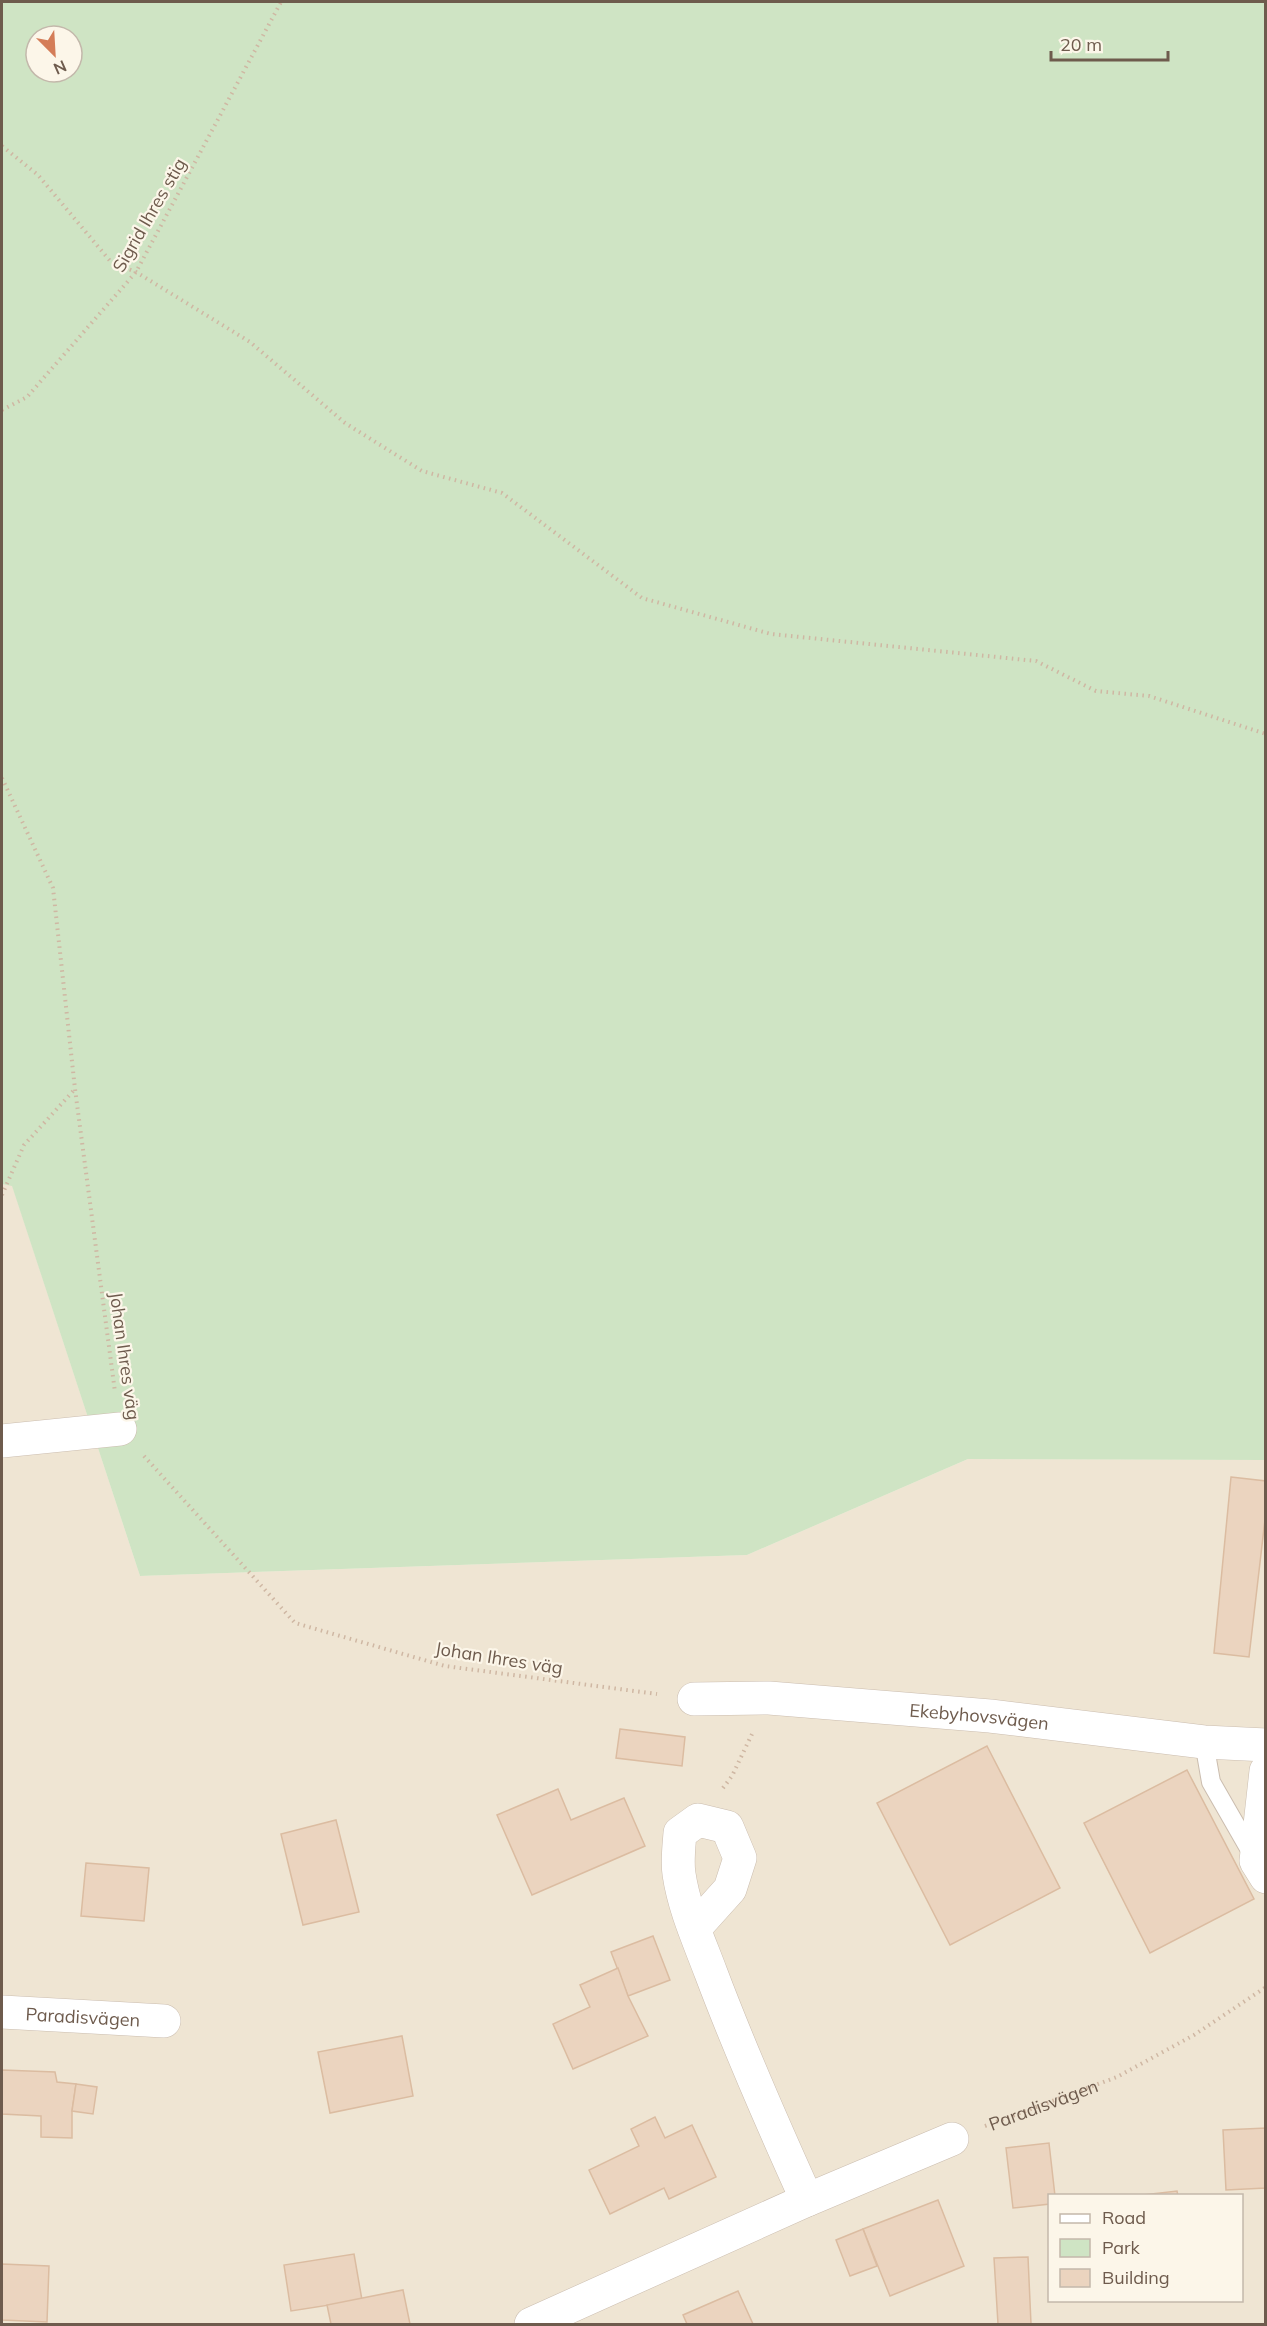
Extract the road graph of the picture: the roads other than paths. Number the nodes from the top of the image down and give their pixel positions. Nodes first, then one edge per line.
1 (120, 1429) road end
2 (2, 1441) edge
3 (694, 1699) road end
4 (1204, 1742) junction
5 (1266, 1744) edge
6 (1266, 1771) edge
7 (1261, 1869) edge
8 (694, 1929) junction
9 (2, 2012) edge
10 (164, 2021) dead end
11 (952, 2139) road end
12 (807, 2200) junction
13 (531, 2325) edge

1 - 2 street
3 - 4 street, Ekebyhovsvägen
4 - 5 street, Ekebyhovsvägen
4 - 7 lane
6 - 7 street
8 - 8 street
8 - 12 street
9 - 10 street, Paradisvägen
11 - 12 street
12 - 13 street

